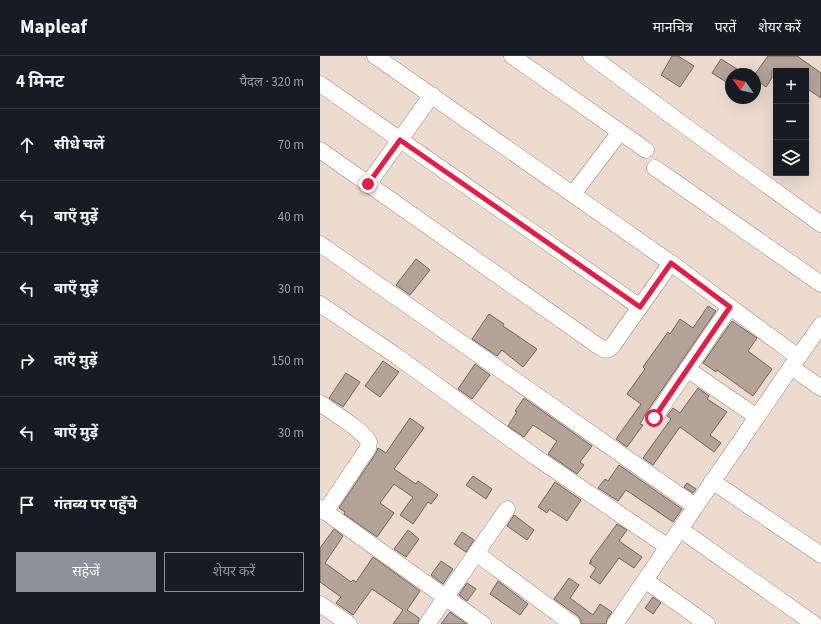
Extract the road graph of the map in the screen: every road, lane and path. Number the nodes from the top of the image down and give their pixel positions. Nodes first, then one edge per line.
1 (375, 56) edge
2 (512, 56) edge
3 (591, 56) edge
4 (320, 84) edge
5 (432, 95) junction
6 (620, 132) junction
7 (400, 140) junction
8 (320, 150) edge
9 (646, 150) dead end
10 (655, 168) dead end
11 (368, 184) junction
12 (573, 194) junction
13 (821, 224) edge
14 (320, 244) edge
15 (671, 263) junction
16 (821, 284) edge
17 (320, 304) edge
18 (640, 307) junction
19 (730, 307) junction
20 (821, 326) edge
21 (795, 362) junction
22 (687, 369) junction
23 (821, 388) edge
24 (320, 403) edge
25 (757, 417) junction
26 (654, 418) dead end
27 (712, 481) junction
28 (695, 506) junction
29 (507, 509) dead end
30 (322, 510) edge
31 (680, 529) junction
32 (668, 547) junction
33 (476, 553) junction
34 (821, 555) edge
35 (645, 580) junction
36 (446, 596) junction
37 (320, 604) edge
38 (349, 624) edge
39 (427, 624) edge
40 (484, 624) edge
41 (572, 624) edge
42 (615, 624) edge
43 (707, 624) edge
44 (814, 624) edge

1 - 5 street
2 - 6 street
3 - 13 street
4 - 7 street
5 - 7 street
5 - 12 street
6 - 9 street
6 - 12 street
7 - 11 street
7 - 18 street
8 - 11 street
10 - 16 street
11 - 18 street
12 - 15 street
14 - 28 street
15 - 18 street
15 - 19 street
17 - 32 street
19 - 21 street
19 - 22 street
20 - 21 street
21 - 23 street
21 - 25 street
22 - 25 street
22 - 26 street
24 - 30 street
25 - 27 street
27 - 28 street
27 - 34 street
28 - 31 street
29 - 33 street
30 - 36 street
31 - 32 street
31 - 44 street
32 - 35 street
33 - 36 street
33 - 41 street
35 - 42 street
35 - 43 street
36 - 39 street
36 - 40 street
37 - 38 street

